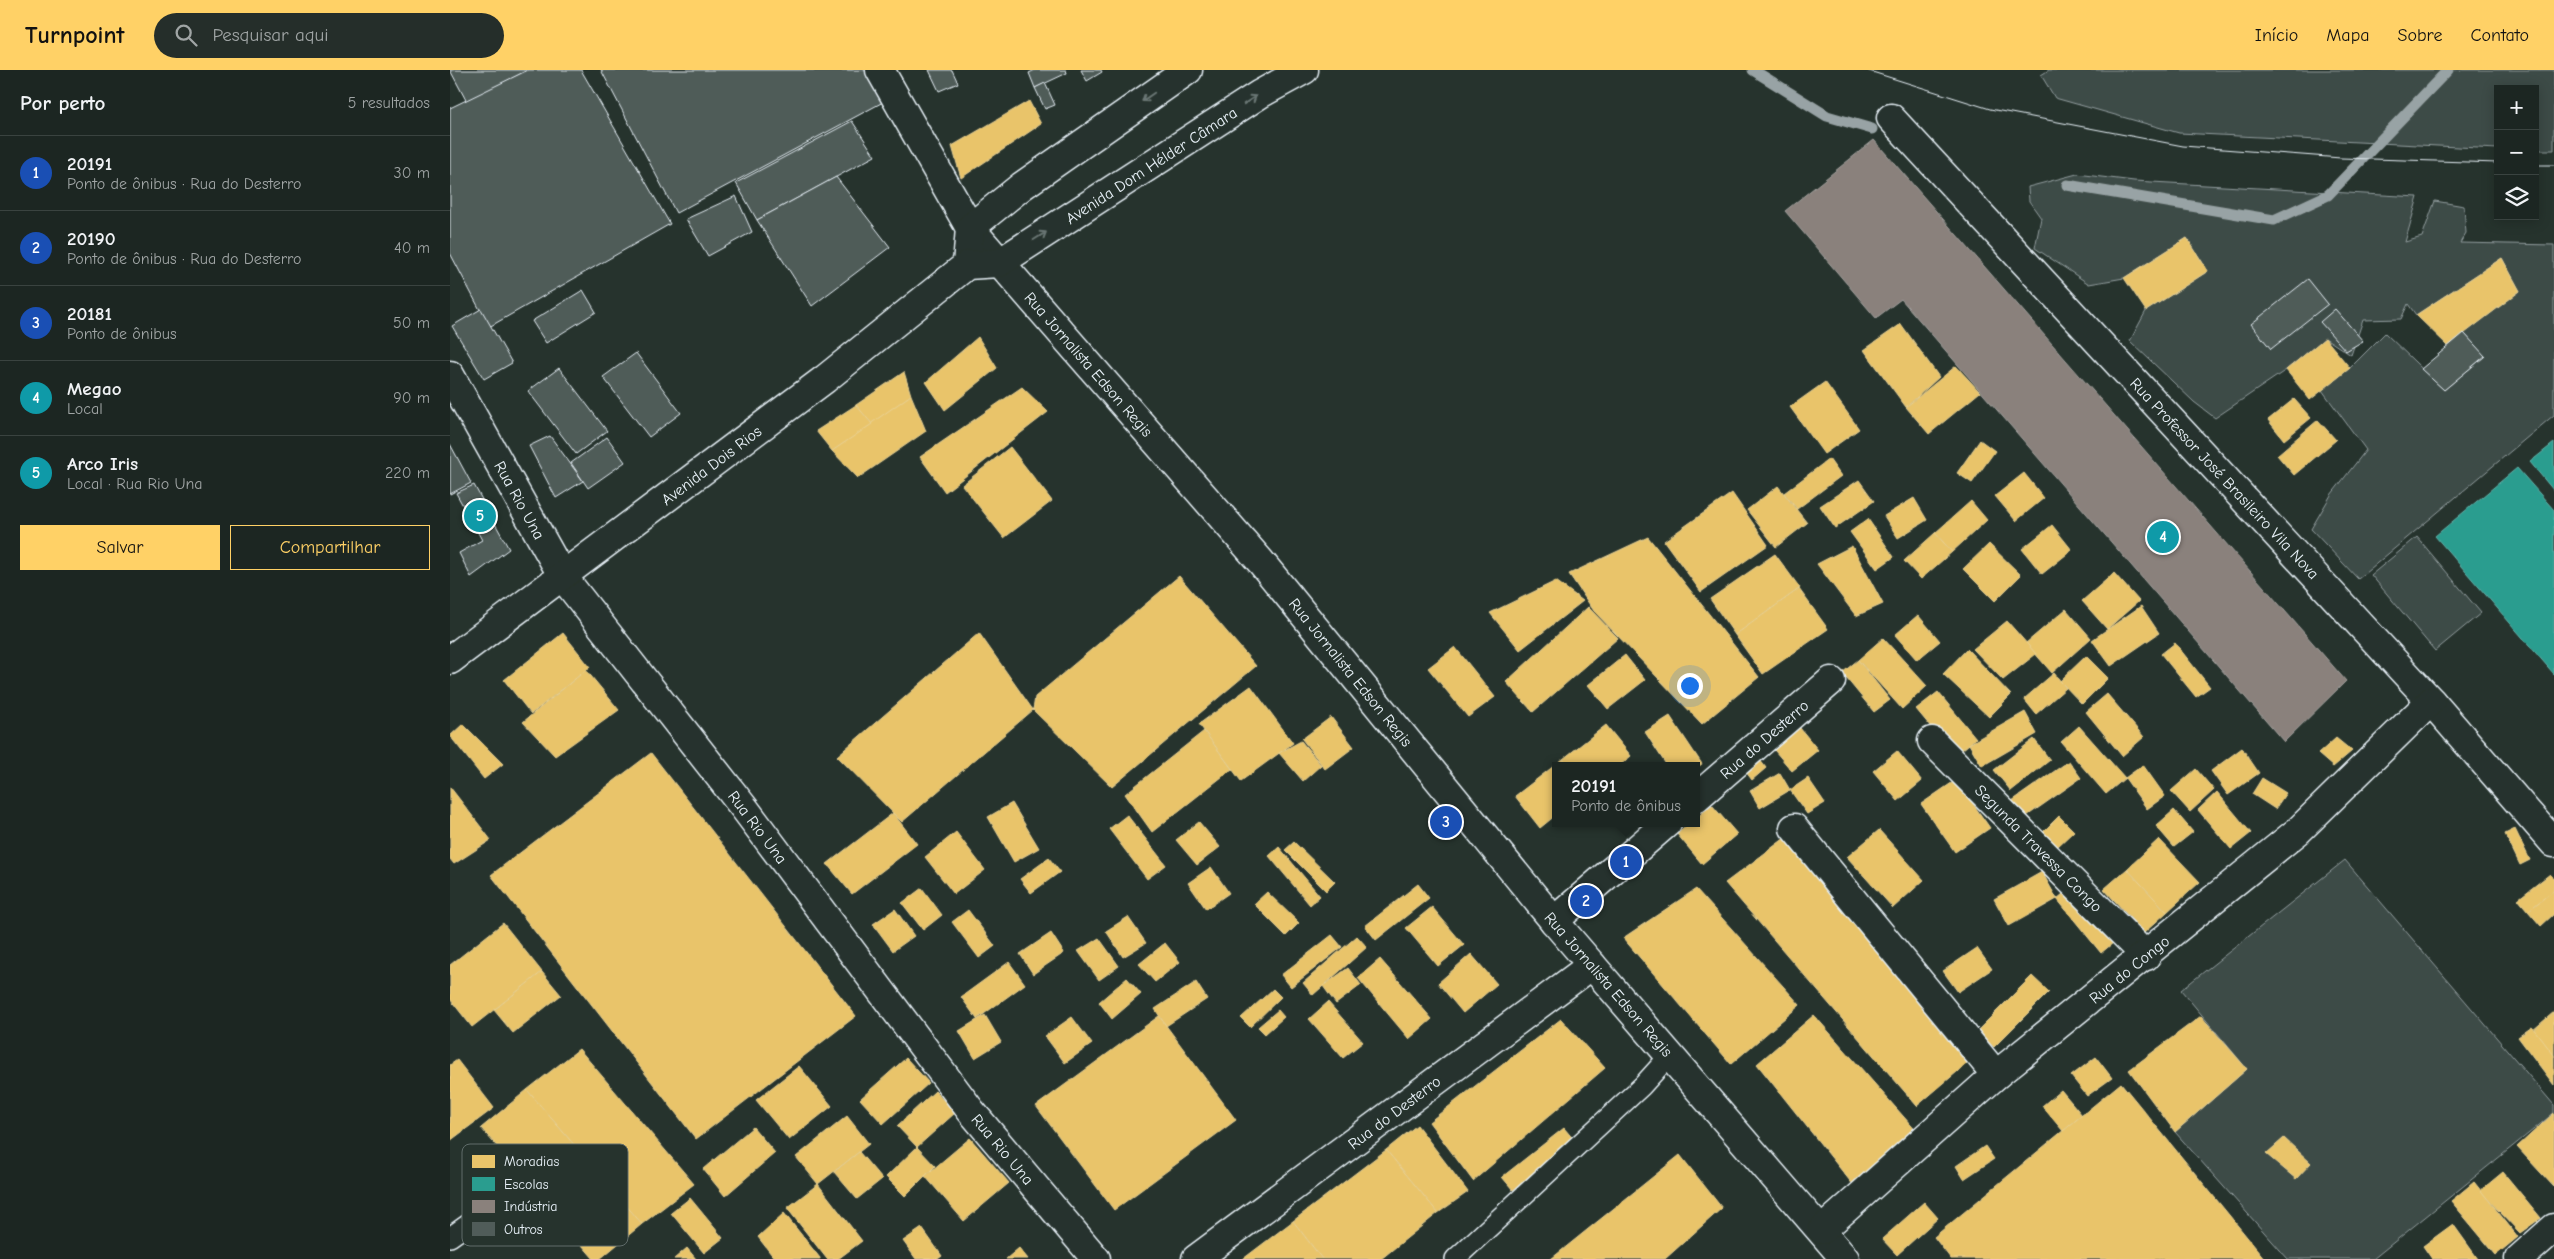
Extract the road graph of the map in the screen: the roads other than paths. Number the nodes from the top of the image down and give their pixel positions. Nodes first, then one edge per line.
1 (880, 70) edge
2 (1188, 70) edge
3 (1304, 70) edge
4 (1891, 118) dead end
5 (970, 228) junction
6 (999, 263) junction
7 (967, 265) junction
8 (450, 375) edge
9 (563, 577) junction
10 (450, 660) edge
11 (1831, 681) dead end
12 (2432, 701) junction
13 (1932, 741) dead end
14 (1700, 795) edge
15 (1662, 827) edge
16 (1794, 828) dead end
17 (2554, 843) edge
18 (1554, 921) junction
19 (2146, 956) junction
20 (1592, 965) junction
21 (1670, 1055) junction
22 (1996, 1075) junction
23 (2554, 1228) edge
24 (462, 1229) edge
25 (1822, 1230) junction
26 (450, 1238) edge
27 (1096, 1259) edge
28 (1196, 1259) edge
29 (1455, 1259) edge
30 (1845, 1259) edge
31 (2519, 1259) edge

1 - 5 street, Rua Jornalista Edson Regis
2 -> 5 street
6 -> 3 street, Avenida Dom Hélder Câmara
4 - 12 street, Rua Professor José Brasileiro Vila Nova
5 - 6 street, Rua Jornalista Edson Regis
5 - 7 street
6 - 7 street
6 - 18 street, Rua Jornalista Edson Regis
7 - 9 street, Avenida Dois Rios
8 - 9 street, Rua Rio Una
9 - 10 street, Avenida Dois Rios
9 - 27 street, Rua Rio Una
11 - 14 street, Rua do Desterro
12 - 17 street, Rua Professor José Brasileiro Vila Nova
12 - 19 street, Rua do Congo
13 - 19 street, Segunda Travessa Congo
15 - 18 street
16 - 22 street
18 - 20 street, Rua Jornalista Edson Regis
19 - 22 street, Rua do Congo
20 - 21 street, Rua Jornalista Edson Regis
20 - 28 street, Rua do Desterro
21 - 25 street, Rua Jornalista Edson Regis
21 - 29 lane
22 - 25 street, Rua do Congo
23 - 31 street
24 - 26 lane
25 - 30 street, Rua Jornalista Edson Regis

